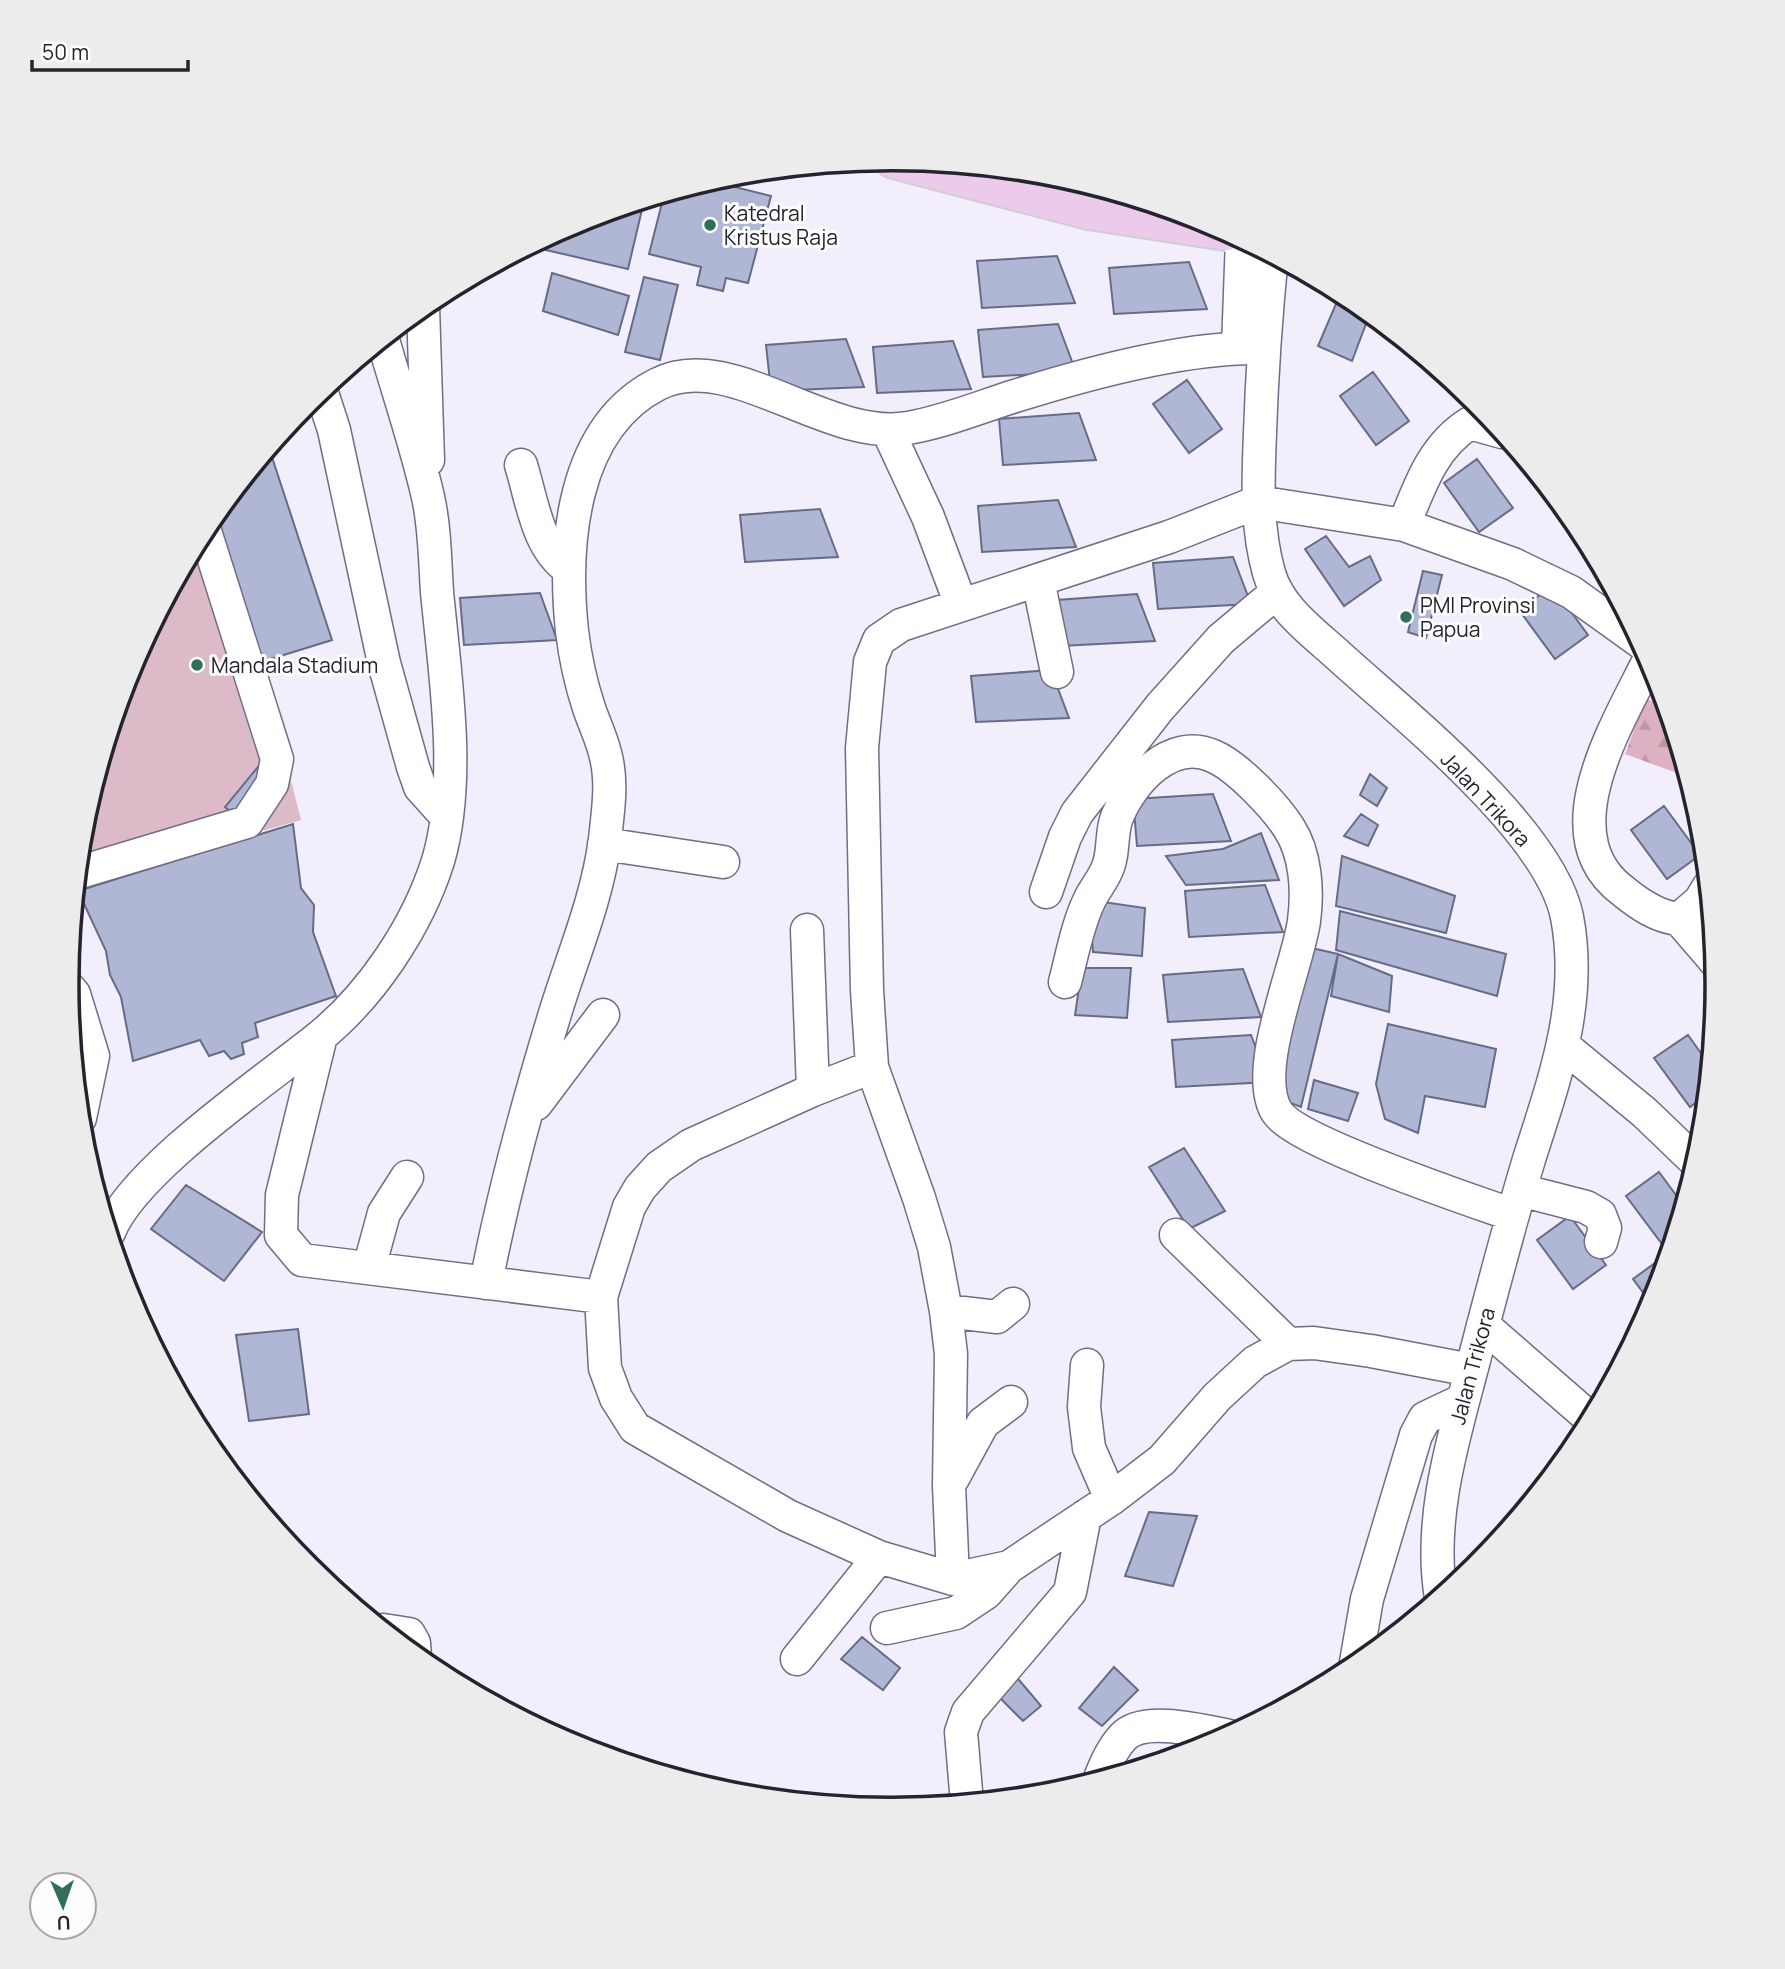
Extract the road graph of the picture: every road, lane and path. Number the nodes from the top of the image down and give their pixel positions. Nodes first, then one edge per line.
1 (975, 175) edge
2 (1093, 199) edge
3 (1150, 213) edge
4 (1243, 251) edge
5 (1270, 264) edge
6 (424, 319) edge
7 (1250, 348) junction
8 (385, 349) edge
9 (325, 402) edge
10 (1485, 427) edge
11 (888, 431) junction
12 (522, 465) dead end
13 (429, 500) junction
14 (1258, 502) junction
15 (1404, 525) junction
16 (209, 544) edge
17 (569, 569) junction
18 (1038, 580) junction
19 (1277, 592) junction
20 (961, 605) junction
21 (1624, 630) edge
22 (1057, 672) dead end
23 (1644, 672) edge
24 (447, 817) junction
25 (604, 844) junction
26 (723, 862) dead end
27 (87, 870) edge
28 (1046, 892) dead end
29 (1701, 899) edge
30 (1679, 919) junction
31 (807, 930) dead end
32 (1705, 950) edge
33 (1065, 982) dead end
34 (603, 1015) dead end
35 (80, 1016) edge
36 (321, 1036) junction
37 (1565, 1047) junction
38 (872, 1067) junction
39 (86, 1090) edge
40 (813, 1090) junction
41 (520, 1127) junction
42 (1688, 1155) edge
43 (407, 1177) dead end
44 (1516, 1203) junction
45 (114, 1219) edge
46 (1176, 1235) dead end
47 (1601, 1242) dead end
48 (369, 1268) junction
49 (486, 1283) junction
50 (601, 1297) junction
51 (1013, 1304) dead end
52 (946, 1311) junction
53 (1483, 1325) junction
54 (1288, 1345) junction
55 (1087, 1365) dead end
56 (1471, 1370) junction
57 (1463, 1400) junction
58 (1011, 1402) dead end
59 (1584, 1413) edge
60 (949, 1485) junction
61 (1111, 1499) junction
62 (1085, 1516) junction
63 (879, 1557) junction
64 (1009, 1566) junction
65 (953, 1578) junction
66 (1440, 1585) edge
67 (887, 1628) dead end
68 (1358, 1652) edge
69 (797, 1659) dead end
70 (1210, 1733) edge
71 (1105, 1770) edge
72 (966, 1795) edge

1 - 2 main road
2 - 3 main road
4 - 7 street, Jalan Trikora
5 - 7 street, Jalan Trikora
6 - 13 street
7 - 11 street
7 - 14 street, Jalan Trikora
8 - 13 street
9 - 24 street
10 - 15 street
11 - 17 street
11 - 20 street
12 - 17 street
13 - 24 street
14 - 15 street
14 - 18 street
14 - 19 street, Jalan Trikora
15 - 21 street
16 - 27 street
17 - 25 street
18 - 20 street
18 - 22 street
19 - 28 street
19 - 37 street, Jalan Trikora
20 - 38 street
23 - 30 street
24 - 36 street
25 - 26 street
25 - 41 street
29 - 30 street
30 - 32 street
31 - 40 street
33 - 44 street
34 - 41 street
35 - 39 street
36 - 45 street
36 - 48 street
37 - 42 street
37 - 44 street, Jalan Trikora
38 - 40 street
38 - 52 street
40 - 50 street
41 - 49 street
43 - 48 street
44 - 47 street
44 - 53 street, Jalan Trikora
46 - 54 street
48 - 49 street
49 - 50 street
50 - 63 street
51 - 52 street
52 - 60 street
53 - 56 street, Jalan Trikora
53 - 59 street
54 - 56 street
54 - 61 street
55 - 61 street
56 - 57 street, Jalan Trikora
57 - 66 street, Jalan Trikora
57 - 68 street
58 - 60 street
60 - 65 street
61 - 62 street
62 - 64 street
62 - 72 street
63 - 65 street
63 - 69 street
64 - 65 street
64 - 67 street
70 - 71 street

